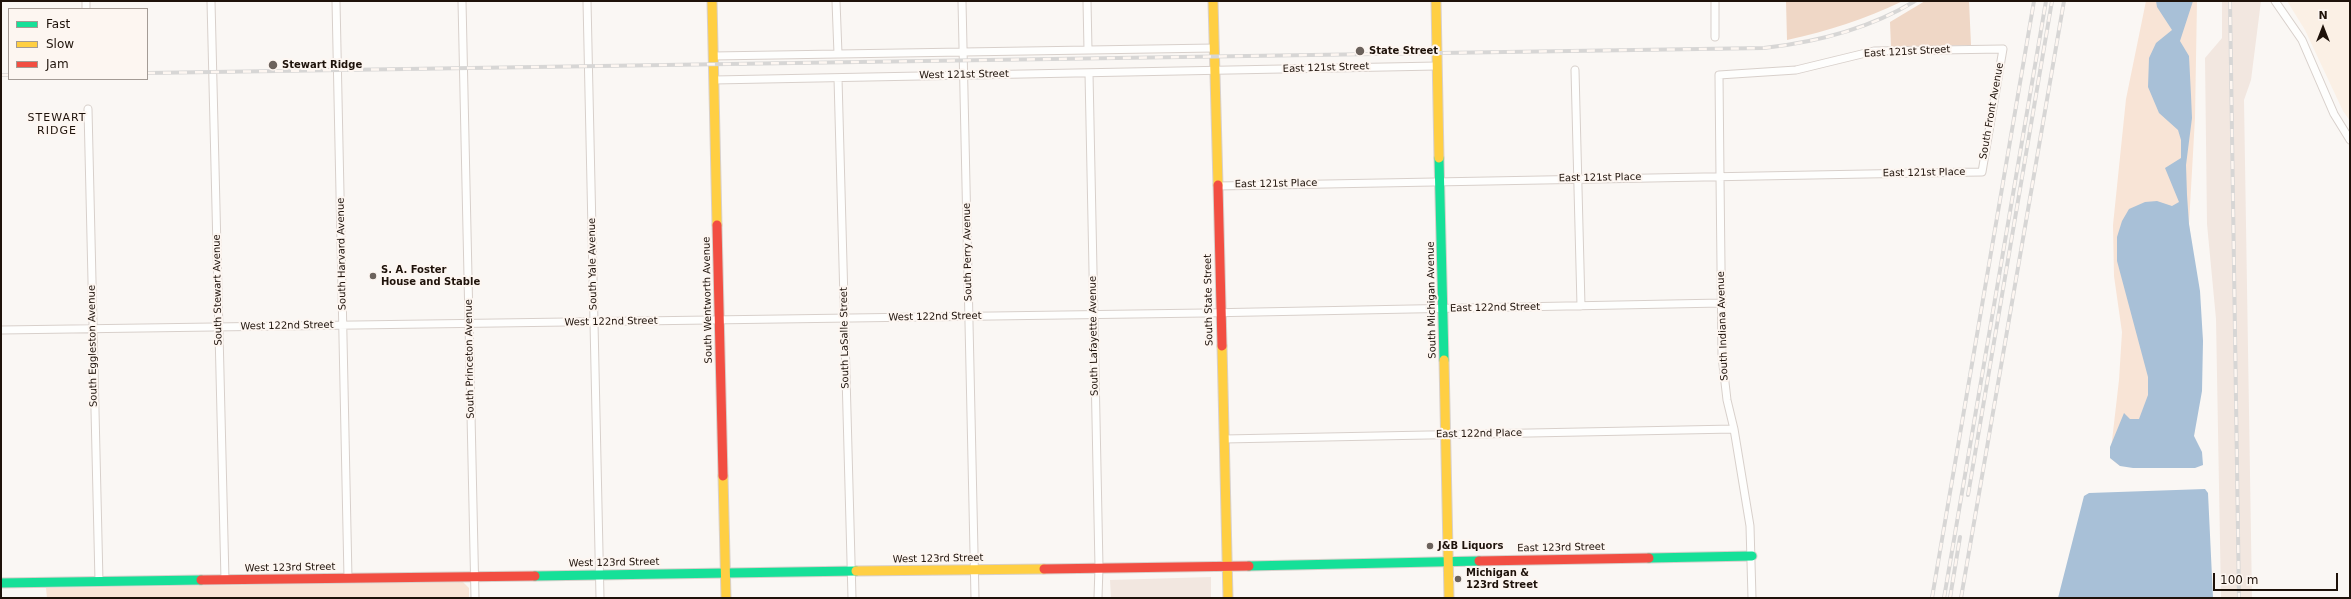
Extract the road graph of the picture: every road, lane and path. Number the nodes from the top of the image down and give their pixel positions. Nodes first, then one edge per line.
1 (211, 1) edge
2 (336, 1) edge
3 (462, 1) edge
4 (587, 1) edge
5 (712, 1) edge
6 (836, 1) edge
7 (962, 1) edge
8 (1087, 1) edge
9 (1213, 1) edge
10 (1436, 1) edge
11 (1715, 1) edge
12 (2275, 1) edge
13 (1715, 37) dead end
14 (1214, 48) junction
15 (2003, 49) joint
16 (1088, 50) junction
17 (963, 52) junction
18 (838, 54) junction
19 (713, 56) junction
20 (1437, 66) junction
21 (1575, 70) dead end
22 (1215, 71) junction
23 (1089, 73) junction
24 (964, 75) junction
25 (1719, 75) joint
26 (838, 78) junction
27 (714, 80) junction
28 (88, 109) dead end
29 (2350, 140) edge
30 (1982, 172) joint
31 (1720, 177) junction
32 (1578, 179) junction
33 (1440, 181) junction
34 (1218, 186) junction
35 (1722, 303) junction
36 (1581, 306) junction
37 (1444, 309) junction
38 (1221, 313) junction
39 (1094, 315) junction
40 (969, 317) junction
41 (844, 318) junction
42 (720, 320) junction
43 (594, 322) junction
44 (469, 324) junction
45 (343, 325) junction
46 (218, 327) junction
47 (93, 329) junction
48 (1, 330) edge
49 (1734, 429) junction
50 (1446, 435) junction
51 (1224, 439) junction
52 (1752, 556) junction
53 (1448, 562) junction
54 (1227, 566) junction
55 (1099, 568) junction
56 (974, 569) junction
57 (851, 571) junction
58 (725, 573) junction
59 (599, 575) junction
60 (474, 576) junction
61 (348, 578) junction
62 (225, 580) junction
63 (99, 582) junction
64 (1, 583) edge
65 (475, 598) edge
66 (600, 598) edge
67 (726, 598) edge
68 (852, 598) edge
69 (975, 598) edge
70 (1098, 598) edge
71 (1228, 598) edge
72 (1449, 598) edge
73 (1752, 598) edge

1 - 46 street, South Stewart Avenue
2 - 45 street, South Harvard Avenue
3 - 44 street, South Princeton Avenue
4 - 43 street, South Yale Avenue
5 - 19 street, South Wentworth Avenue
6 - 18 street
7 - 17 street, South Perry Avenue
8 - 16 street
9 - 14 street, South State Street
10 - 20 street, South Michigan Avenue
11 - 13 street
12 - 29 street
14 - 16 street
14 - 22 street, South State Street
15 - 25 street, East 121st Street
15 - 30 street, South Front Avenue
16 - 17 street
17 - 18 street
17 - 24 street, South Perry Avenue
18 - 19 street
19 - 27 street, South Wentworth Avenue
20 - 22 street, East 121st Street
20 - 33 street, South Michigan Avenue
21 - 32 street
22 - 23 street, West 121st Street
22 - 34 street, South State Street
23 - 24 street, West 121st Street
23 - 39 street, South Lafayette Avenue
24 - 26 street, West 121st Street
24 - 40 street, South Perry Avenue
25 - 31 street, South Indiana Avenue
26 - 27 street, West 121st Street
26 - 41 street, South LaSalle Street
27 - 42 street, South Wentworth Avenue
28 - 47 street, South Eggleston Avenue
30 - 31 street, East 121st Place
31 - 32 street, East 121st Place
31 - 35 street, South Indiana Avenue
32 - 33 street, East 121st Place
32 - 36 street
33 - 34 street, East 121st Place
33 - 37 street, South Michigan Avenue
34 - 38 street, South State Street
35 - 36 street, East 122nd Street
35 - 49 street, South Indiana Avenue
36 - 37 street, East 122nd Street
37 - 38 street, East 122nd Street
37 - 50 street, South Michigan Avenue
38 - 39 street, West 122nd Street
38 - 51 street, South State Street
39 - 40 street, West 122nd Street
39 - 55 street, South Lafayette Avenue
40 - 41 street, West 122nd Street
40 - 56 street, South Perry Avenue
41 - 42 street, West 122nd Street
41 - 57 street, South LaSalle Street
42 - 43 street, West 122nd Street
42 - 58 street, South Wentworth Avenue
43 - 44 street, West 122nd Street
43 - 59 street, South Yale Avenue
44 - 45 street, West 122nd Street
44 - 60 street, South Princeton Avenue
45 - 46 street, West 122nd Street
45 - 61 street, South Harvard Avenue
46 - 47 street, West 122nd Street
46 - 62 street, South Stewart Avenue
47 - 48 street, West 122nd Street
47 - 63 street, South Eggleston Avenue
49 - 50 street, East 122nd Place
49 - 52 street, South Indiana Avenue
50 - 51 street, East 122nd Place
50 - 53 street, South Michigan Avenue
51 - 54 street, South State Street
52 - 53 street, East 123rd Street
52 - 73 street, South Indiana Avenue
53 - 54 street, East 123rd Street
53 - 72 street, South Michigan Avenue
54 - 55 street, West 123rd Street
54 - 71 street, South State Street
55 - 56 street, West 123rd Street
55 - 70 street, South Lafayette Avenue
56 - 57 street, West 123rd Street
56 - 69 street, South Perry Avenue
57 - 58 street, West 123rd Street
57 - 68 street, South LaSalle Street
58 - 59 street, West 123rd Street
58 - 67 street, South Wentworth Avenue
59 - 60 street, West 123rd Street
59 - 66 street, South Yale Avenue
60 - 61 street, West 123rd Street
60 - 65 street, South Princeton Avenue
61 - 62 street, West 123rd Street
62 - 63 street, West 123rd Street
63 - 64 street, West 123rd Street

